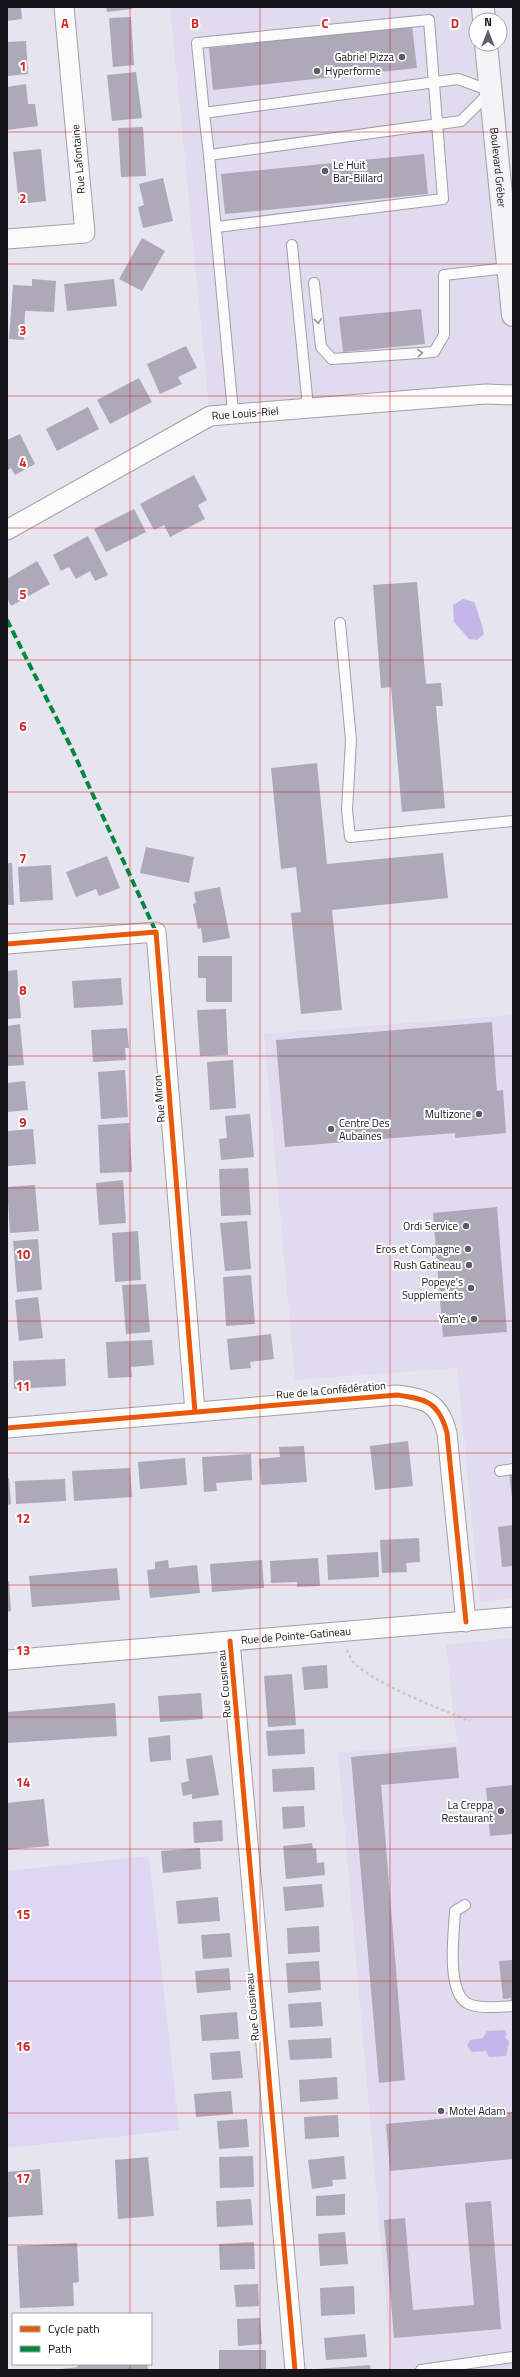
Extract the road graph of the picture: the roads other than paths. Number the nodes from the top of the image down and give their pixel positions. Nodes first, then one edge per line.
1 (64, 7) edge
2 (487, 52) edge
3 (433, 83) junction
4 (491, 91) junction
5 (204, 113) junction
6 (437, 125) junction
7 (209, 155) junction
8 (216, 227) junction
9 (7, 239) edge
10 (292, 245) dead end
11 (508, 268) junction
12 (314, 283) dead end
13 (513, 315) edge
14 (513, 395) edge
15 (308, 407) junction
16 (233, 412) junction
17 (7, 530) edge
18 (340, 624) dead end
19 (513, 821) edge
20 (7, 944) edge
21 (195, 1412) junction
22 (7, 1428) edge
23 (513, 1469) edge
24 (500, 1471) dead end
25 (513, 1617) edge
26 (466, 1622) junction
27 (230, 1641) junction
28 (7, 1660) edge
29 (466, 1905) dead end
30 (513, 2006) edge
31 (513, 2358) edge
32 (295, 2370) edge
33 (421, 2370) edge

1 - 9 street, Rue Lafontaine
2 - 4 main road, Boulevard Gréber
3 - 4 lane
3 - 5 lane
3 - 5 lane
3 - 6 lane
4 - 6 lane
4 - 11 main road, Boulevard Gréber
5 - 7 lane
6 - 7 lane
6 - 8 lane
7 - 8 lane
8 - 16 lane
10 - 15 lane
12 -> 11 lane
11 - 13 main road, Boulevard Gréber
14 - 15 street, Rue Louis-Riel
15 - 16 street, Rue Louis-Riel
16 - 17 street, Rue Louis-Riel
18 - 19 lane
20 - 21 street, Rue Miron
21 - 22 street, Rue de la Confédération
21 - 26 street, Rue de la Confédération
23 - 24 lane
25 - 26 street, Rue de Pointe-Gatineau
26 - 27 street, Rue de Pointe-Gatineau
27 - 28 street, Rue de Pointe-Gatineau
27 - 32 street, Rue Cousineau
29 - 30 lane
31 - 33 lane

